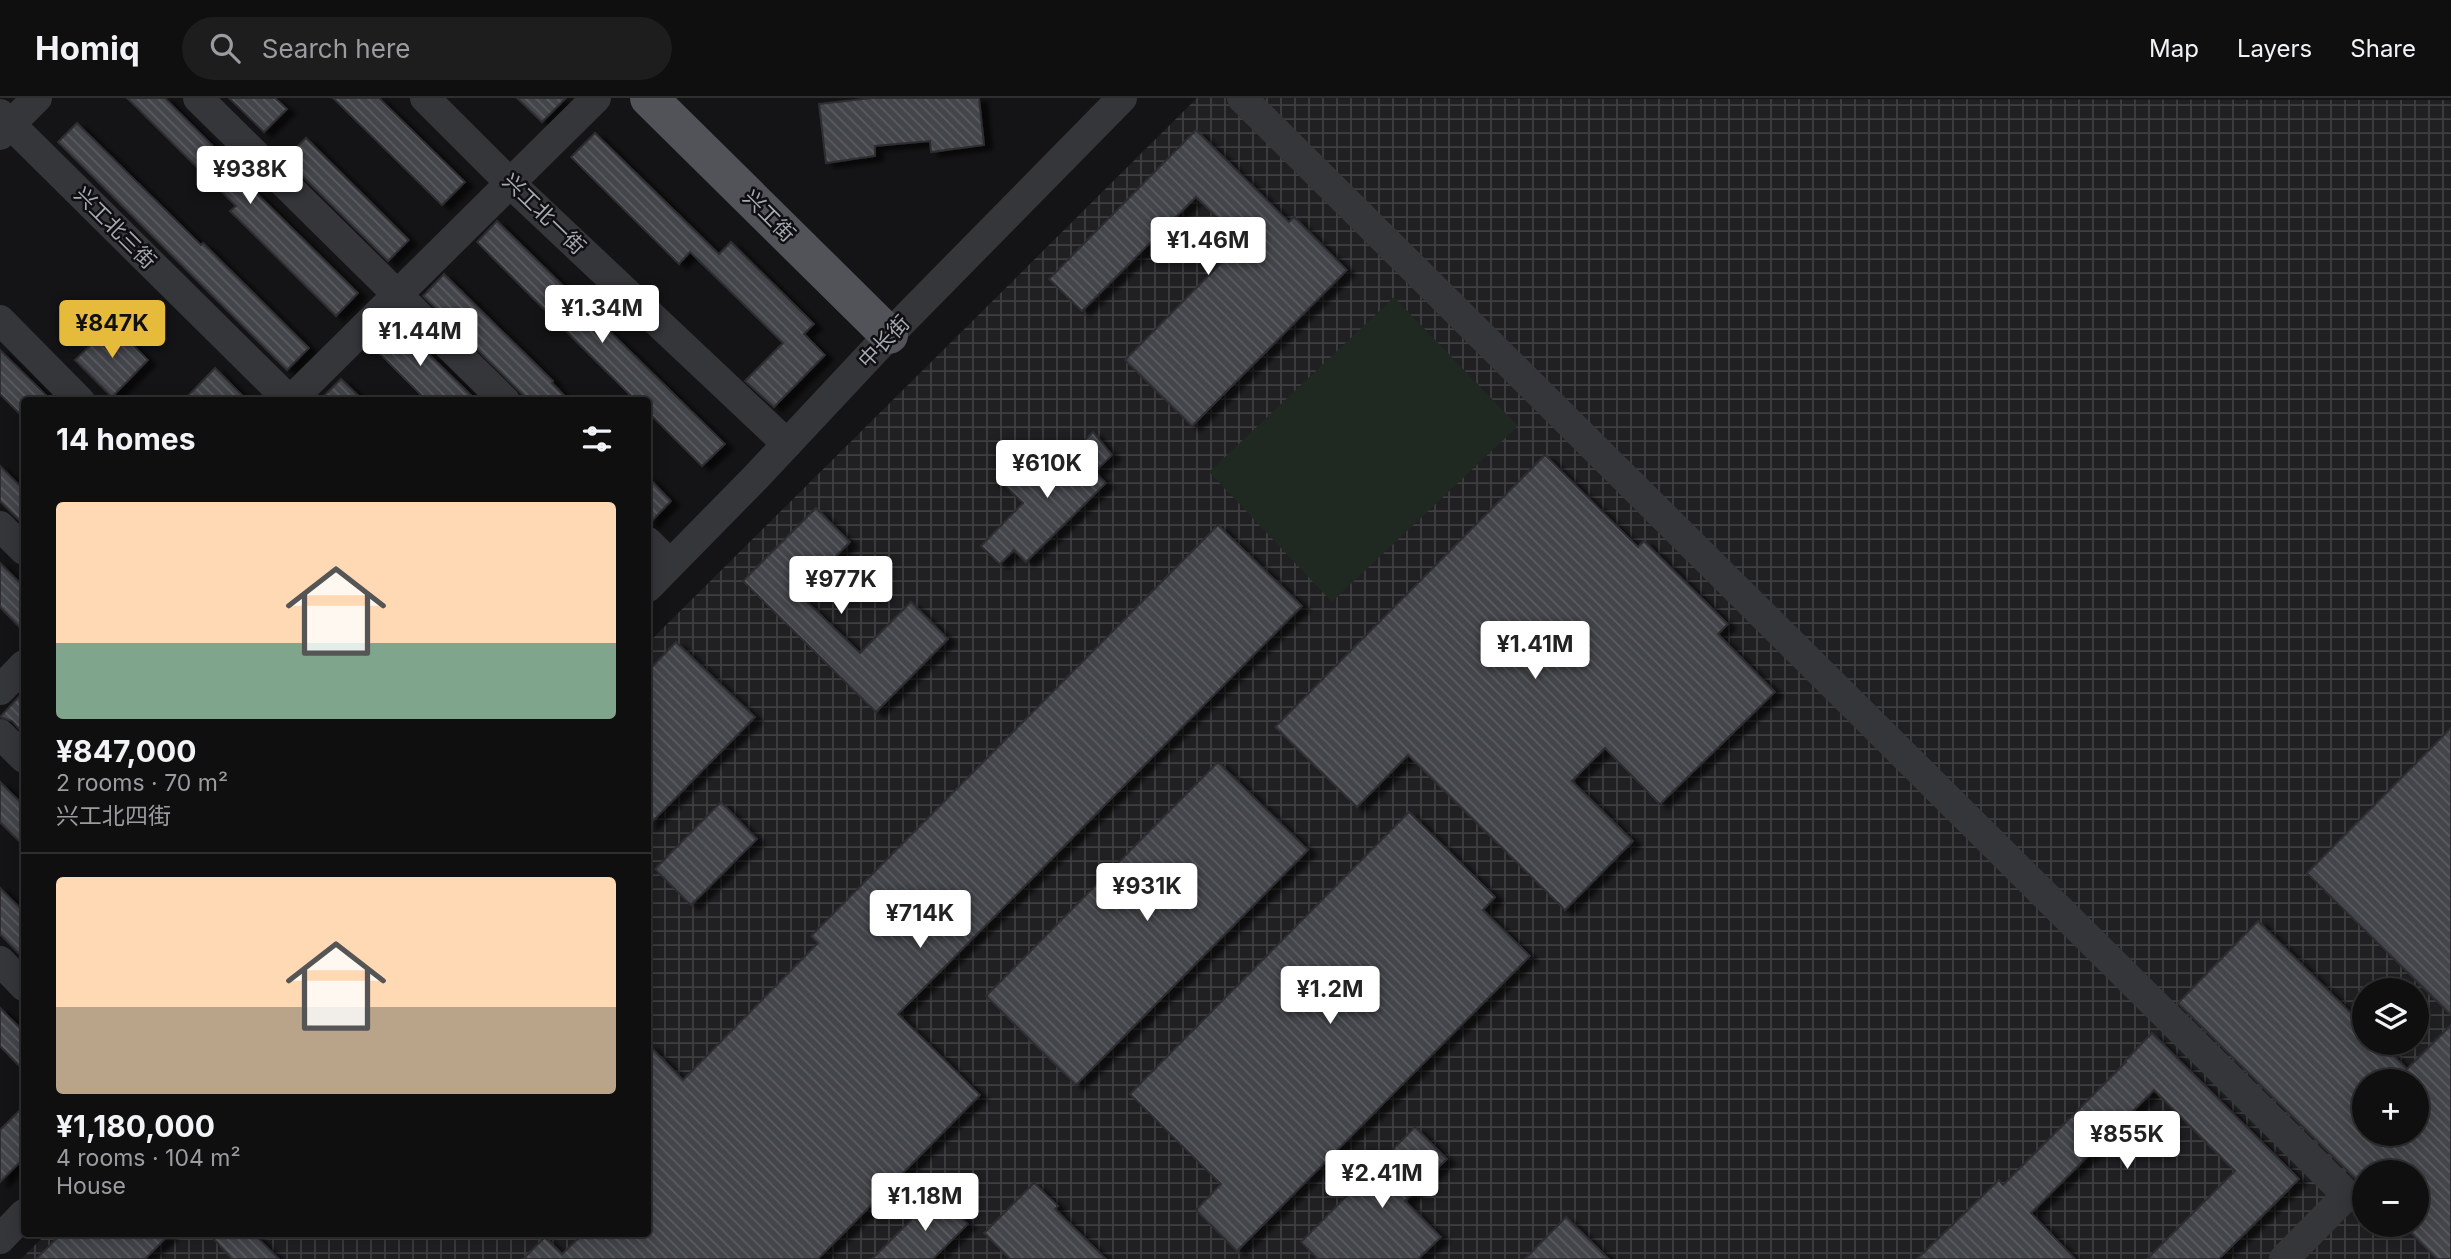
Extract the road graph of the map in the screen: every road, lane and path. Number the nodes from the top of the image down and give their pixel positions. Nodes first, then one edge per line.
1 (37, 98) edge
2 (198, 98) edge
3 (425, 98) edge
4 (596, 98) edge
5 (649, 98) edge
6 (1122, 98) edge
7 (1242, 98) edge
8 (4, 124) edge
9 (510, 183) junction
10 (398, 294) junction
11 (0, 320) edge
12 (889, 335) junction
13 (76, 397) edge
14 (286, 397) edge
15 (294, 397) edge
16 (501, 397) edge
17 (787, 444) junction
18 (0, 526) edge
19 (651, 545) edge
20 (21, 547) edge
21 (670, 565) junction
22 (651, 584) edge
23 (21, 669) edge
24 (0, 690) edge
25 (0, 734) edge
26 (21, 755) edge
27 (0, 961) edge
28 (21, 983) edge
29 (21, 1217) edge
30 (0, 1238) edge
31 (2284, 1259) edge

1 - 8 street
2 - 10 street
3 - 9 street, 兴工北一街
4 - 9 street
5 - 12 main road, 兴工街
6 - 12 street, 中长街
7 - 31 street
8 - 14 street, 兴工北三街
9 - 10 street
9 - 17 street, 兴工北一街
10 - 15 street
10 - 16 street
11 - 13 street
12 - 17 street, 中长街
17 - 21 street, 中长街
18 - 20 street
19 - 21 street
21 - 22 street, 中长街
23 - 24 street
25 - 26 street
27 - 28 street
29 - 30 street

